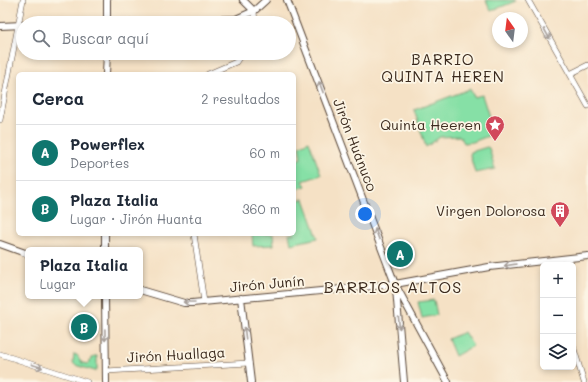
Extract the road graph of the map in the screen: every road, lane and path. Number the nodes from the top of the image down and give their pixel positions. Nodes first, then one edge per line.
1 (23, 0) edge
2 (107, 0) edge
3 (243, 0) edge
4 (266, 0) edge
5 (287, 0) edge
6 (528, 0) edge
7 (254, 11) junction
8 (21, 16) edge
9 (107, 16) edge
10 (243, 16) edge
11 (254, 16) edge
12 (293, 16) edge
13 (296, 24) edge
14 (16, 25) edge
15 (0, 26) edge
16 (16, 44) edge
17 (107, 60) edge
18 (237, 60) edge
19 (588, 65) edge
20 (106, 72) edge
21 (213, 72) edge
22 (570, 74) junction
23 (588, 106) edge
24 (0, 120) edge
25 (105, 236) edge
26 (194, 236) edge
27 (0, 244) edge
28 (105, 247) edge
29 (25, 253) edge
30 (588, 256) edge
31 (555, 262) edge
32 (540, 264) edge
33 (395, 284) junction
34 (143, 291) edge
35 (241, 298) junction
36 (105, 299) edge
37 (204, 302) junction
38 (0, 354) edge
39 (576, 356) edge
40 (249, 363) junction
41 (106, 371) junction
42 (87, 382) edge
43 (106, 382) edge
44 (250, 382) edge
45 (404, 382) edge
46 (448, 382) edge
47 (584, 382) edge

1 - 8 street
2 - 9 street
3 - 7 street
4 - 7 street
12 -> 5 street, Jirón Huánuco
6 -> 22 street
7 - 10 street
7 - 11 street
33 -> 13 street, Jirón Huánuco
14 - 15 street
16 - 24 street
17 - 20 street
18 - 21 street
19 - 22 street
22 - 23 street
25 - 28 street
26 - 37 street
27 - 29 street
30 - 31 street, Jirón Junín
32 -> 33 street, Jirón Junín
33 - 35 street, Jirón Junín
33 -> 45 street
33 - 46 street, Jirón Huánuco
37 -> 34 street, Jirón Junín
35 - 37 street, Jirón Junín
40 -> 35 street
36 -> 41 street
38 -> 42 street
39 - 47 street
40 - 41 street, Jirón Huallaga
40 - 44 street
41 - 43 street

